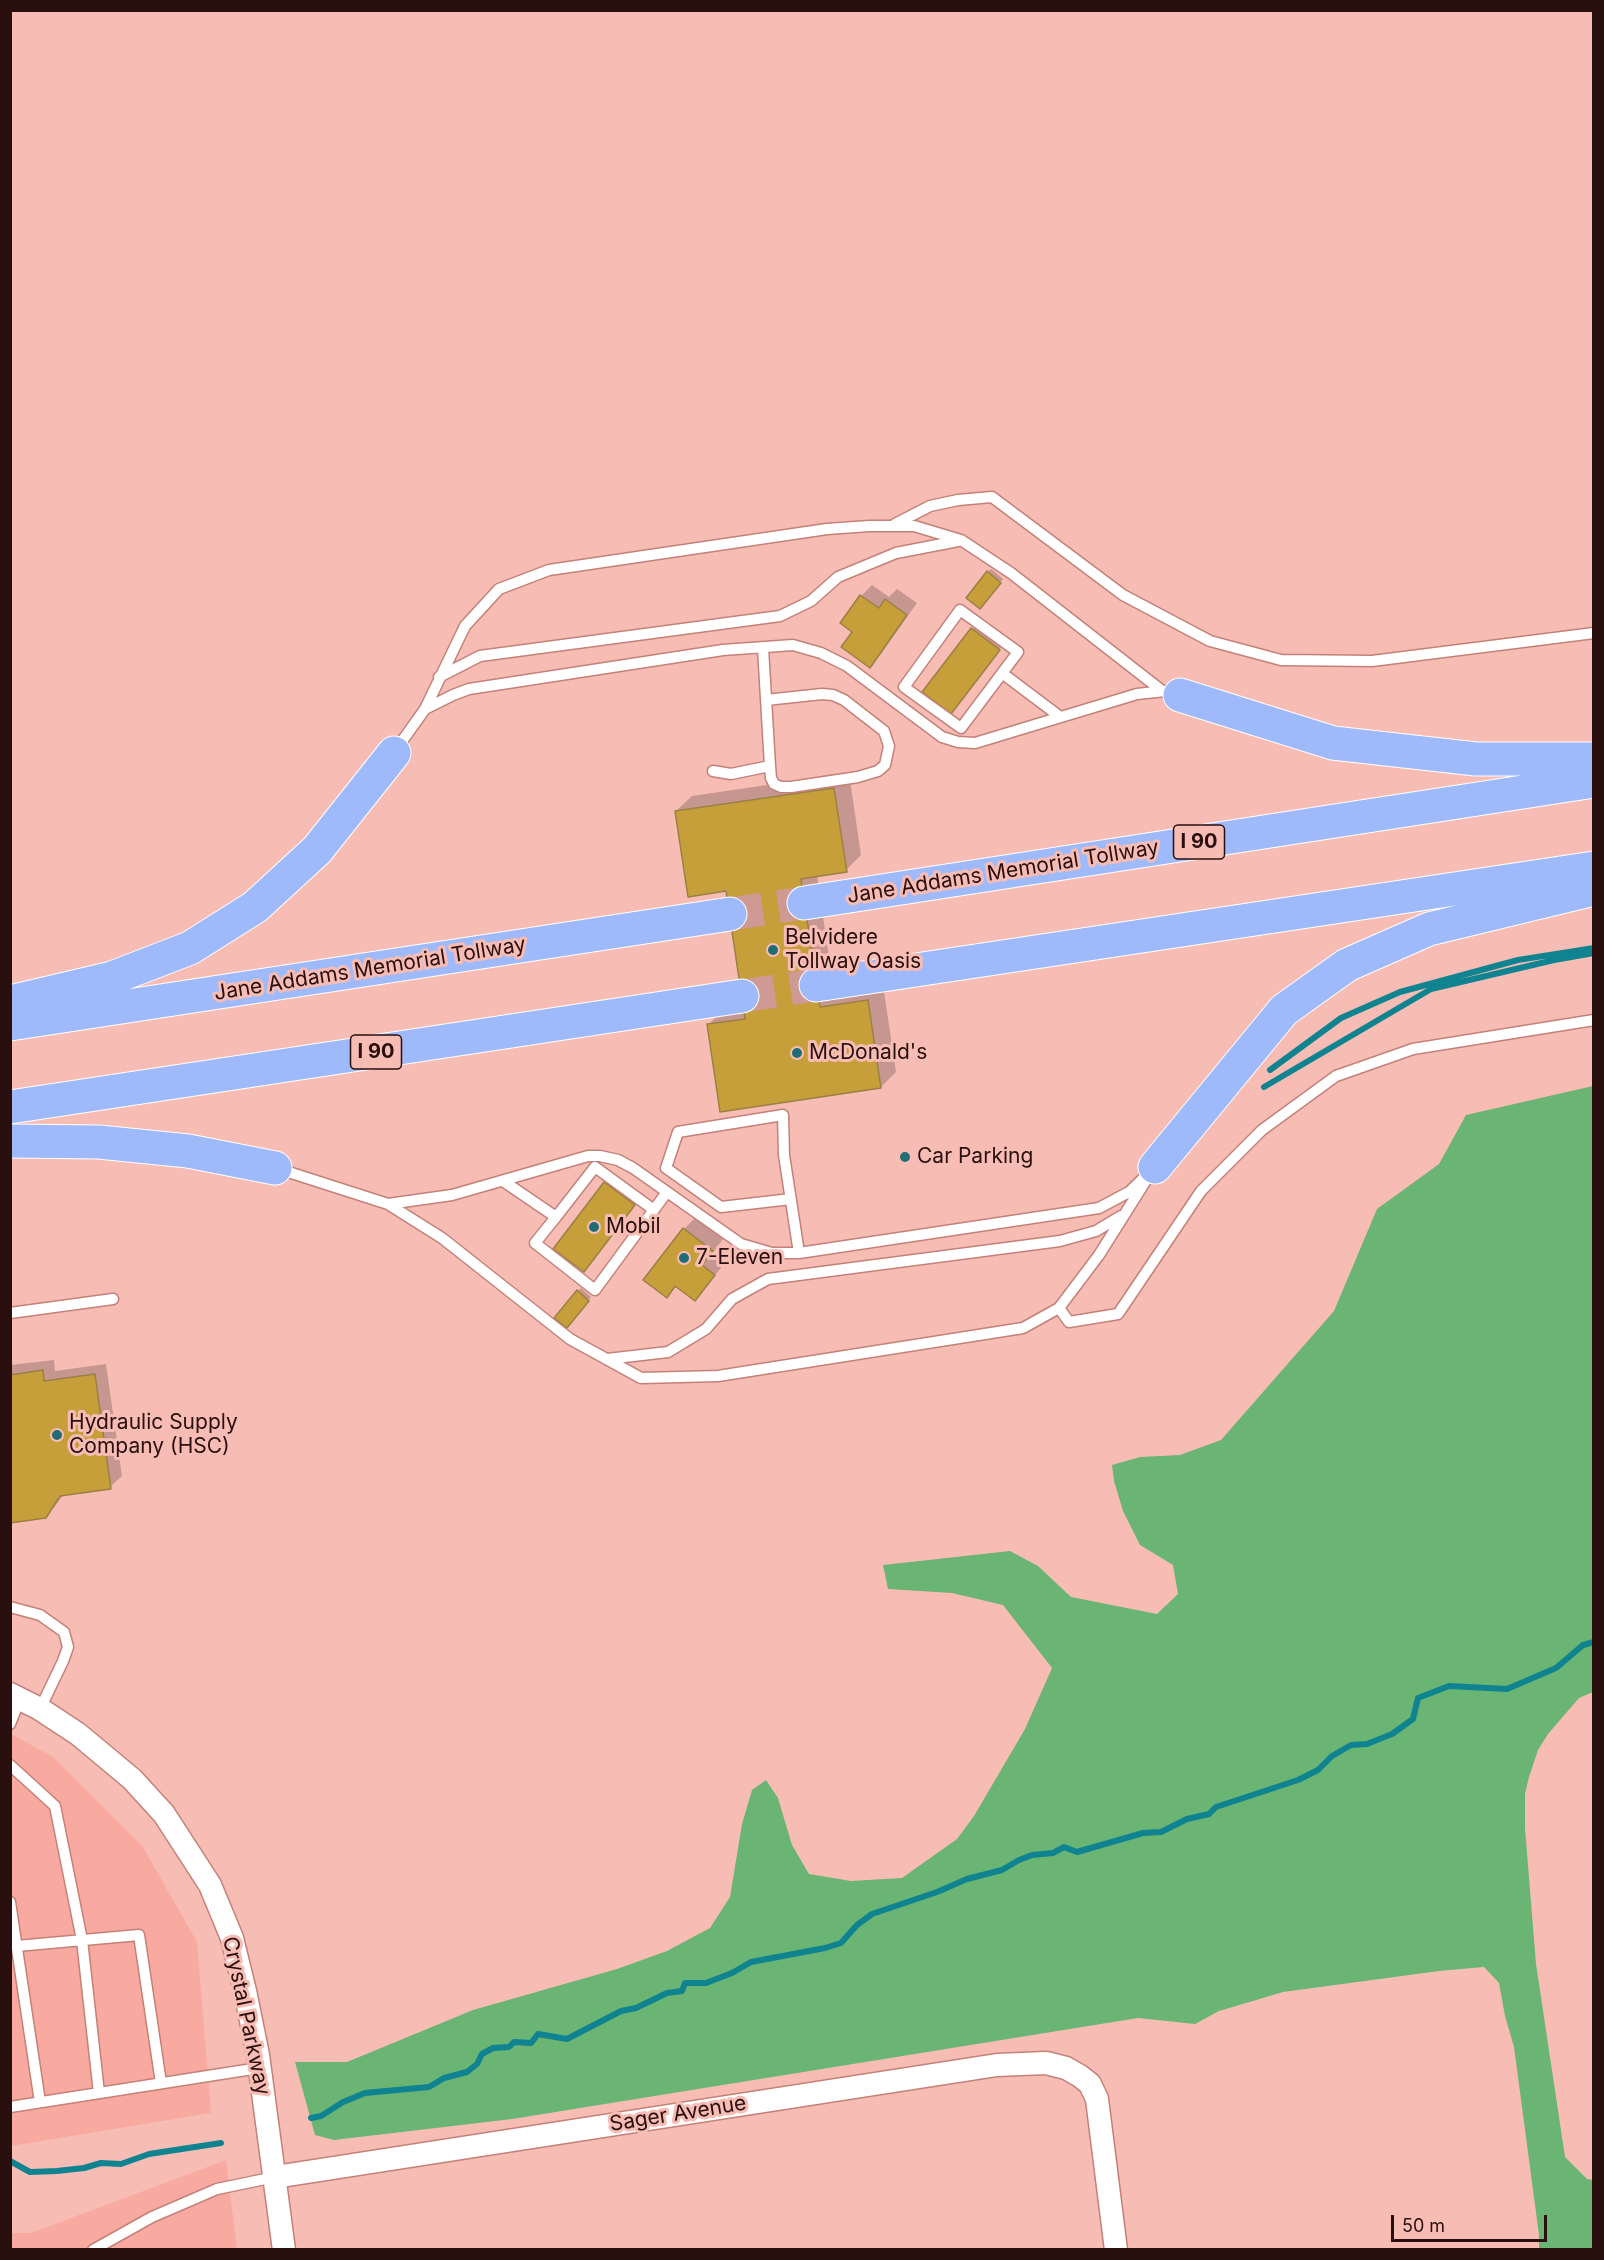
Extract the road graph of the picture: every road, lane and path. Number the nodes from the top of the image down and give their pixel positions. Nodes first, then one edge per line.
1 (892, 526) junction
2 (961, 540) junction
3 (1593, 633) edge
4 (763, 648) junction
5 (1002, 673) junction
6 (439, 677) junction
7 (904, 687) junction
8 (1171, 693) junction
9 (766, 700) junction
10 (893, 701) junction
11 (425, 709) junction
12 (1059, 716) junction
13 (394, 753) joint
14 (1593, 759) edge
15 (770, 766) junction
16 (713, 771) dead end
17 (1593, 781) edge
18 (1593, 868) edge
19 (1593, 889) edge
20 (804, 903) tunnel mouth
21 (730, 914) tunnel mouth
22 (816, 985) tunnel mouth
23 (742, 996) tunnel mouth
24 (10, 1002) edge
25 (1593, 1020) edge
26 (10, 1024) edge
27 (10, 1107) edge
28 (10, 1141) edge
29 (1155, 1167) junction
30 (275, 1168) joint
31 (503, 1180) junction
32 (667, 1192) junction
33 (791, 1199) junction
34 (388, 1204) junction
35 (654, 1210) junction
36 (1125, 1214) junction
37 (556, 1217) junction
38 (800, 1253) junction
39 (113, 1299) dead end
40 (1059, 1308) junction
41 (10, 1313) edge
42 (607, 1359) junction
43 (10, 1607) edge
44 (24, 1701) edge
45 (10, 1724) edge
46 (10, 1765) edge
47 (10, 1902) edge
48 (82, 1940) junction
49 (17, 1946) junction
50 (259, 2068) junction
51 (162, 2083) junction
52 (99, 2093) junction
53 (40, 2102) junction
54 (10, 2107) edge
55 (275, 2177) junction
56 (93, 2250) edge
57 (284, 2250) edge
58 (1116, 2250) edge

1 - 2 lane
1 - 3 lane
1 - 6 lane
2 - 6 lane
2 - 8 lane
4 - 9 lane
4 - 10 lane
4 - 11 lane
5 - 7 lane
5 - 7 lane
5 - 12 lane
6 - 11 lane
7 - 10 lane
8 - 12 lane
8 - 14 highway
9 - 15 lane
9 - 15 lane
10 - 12 lane
11 - 13 lane
13 - 24 highway
15 - 16 lane
17 - 20 highway, Jane Addams Memorial Tollway / I 90
18 - 22 highway
19 - 29 highway
21 - 26 highway, Jane Addams Memorial Tollway
23 - 27 highway, I 90
25 - 40 lane
28 - 30 highway
29 - 36 lane
29 - 38 lane
30 - 34 lane
31 - 32 lane
31 - 34 lane
31 - 37 lane
32 - 35 lane
32 - 38 lane
33 - 33 lane
33 - 38 lane
34 - 42 lane
35 - 37 lane
35 - 37 lane
36 - 40 lane
36 - 42 lane
39 - 41 lane
40 - 42 lane
43 - 44 lane
44 - 45 lane
44 - 50 street, Crystal Parkway
46 - 48 lane
47 - 49 lane
48 - 49 lane
48 - 51 lane
48 - 52 lane
49 - 53 lane
50 - 51 lane
50 - 55 street, Crystal Parkway
51 - 52 lane
52 - 53 lane
53 - 54 lane
55 - 56 lane
55 - 57 street, Crystal Parkway
55 - 58 street, Sager Avenue

